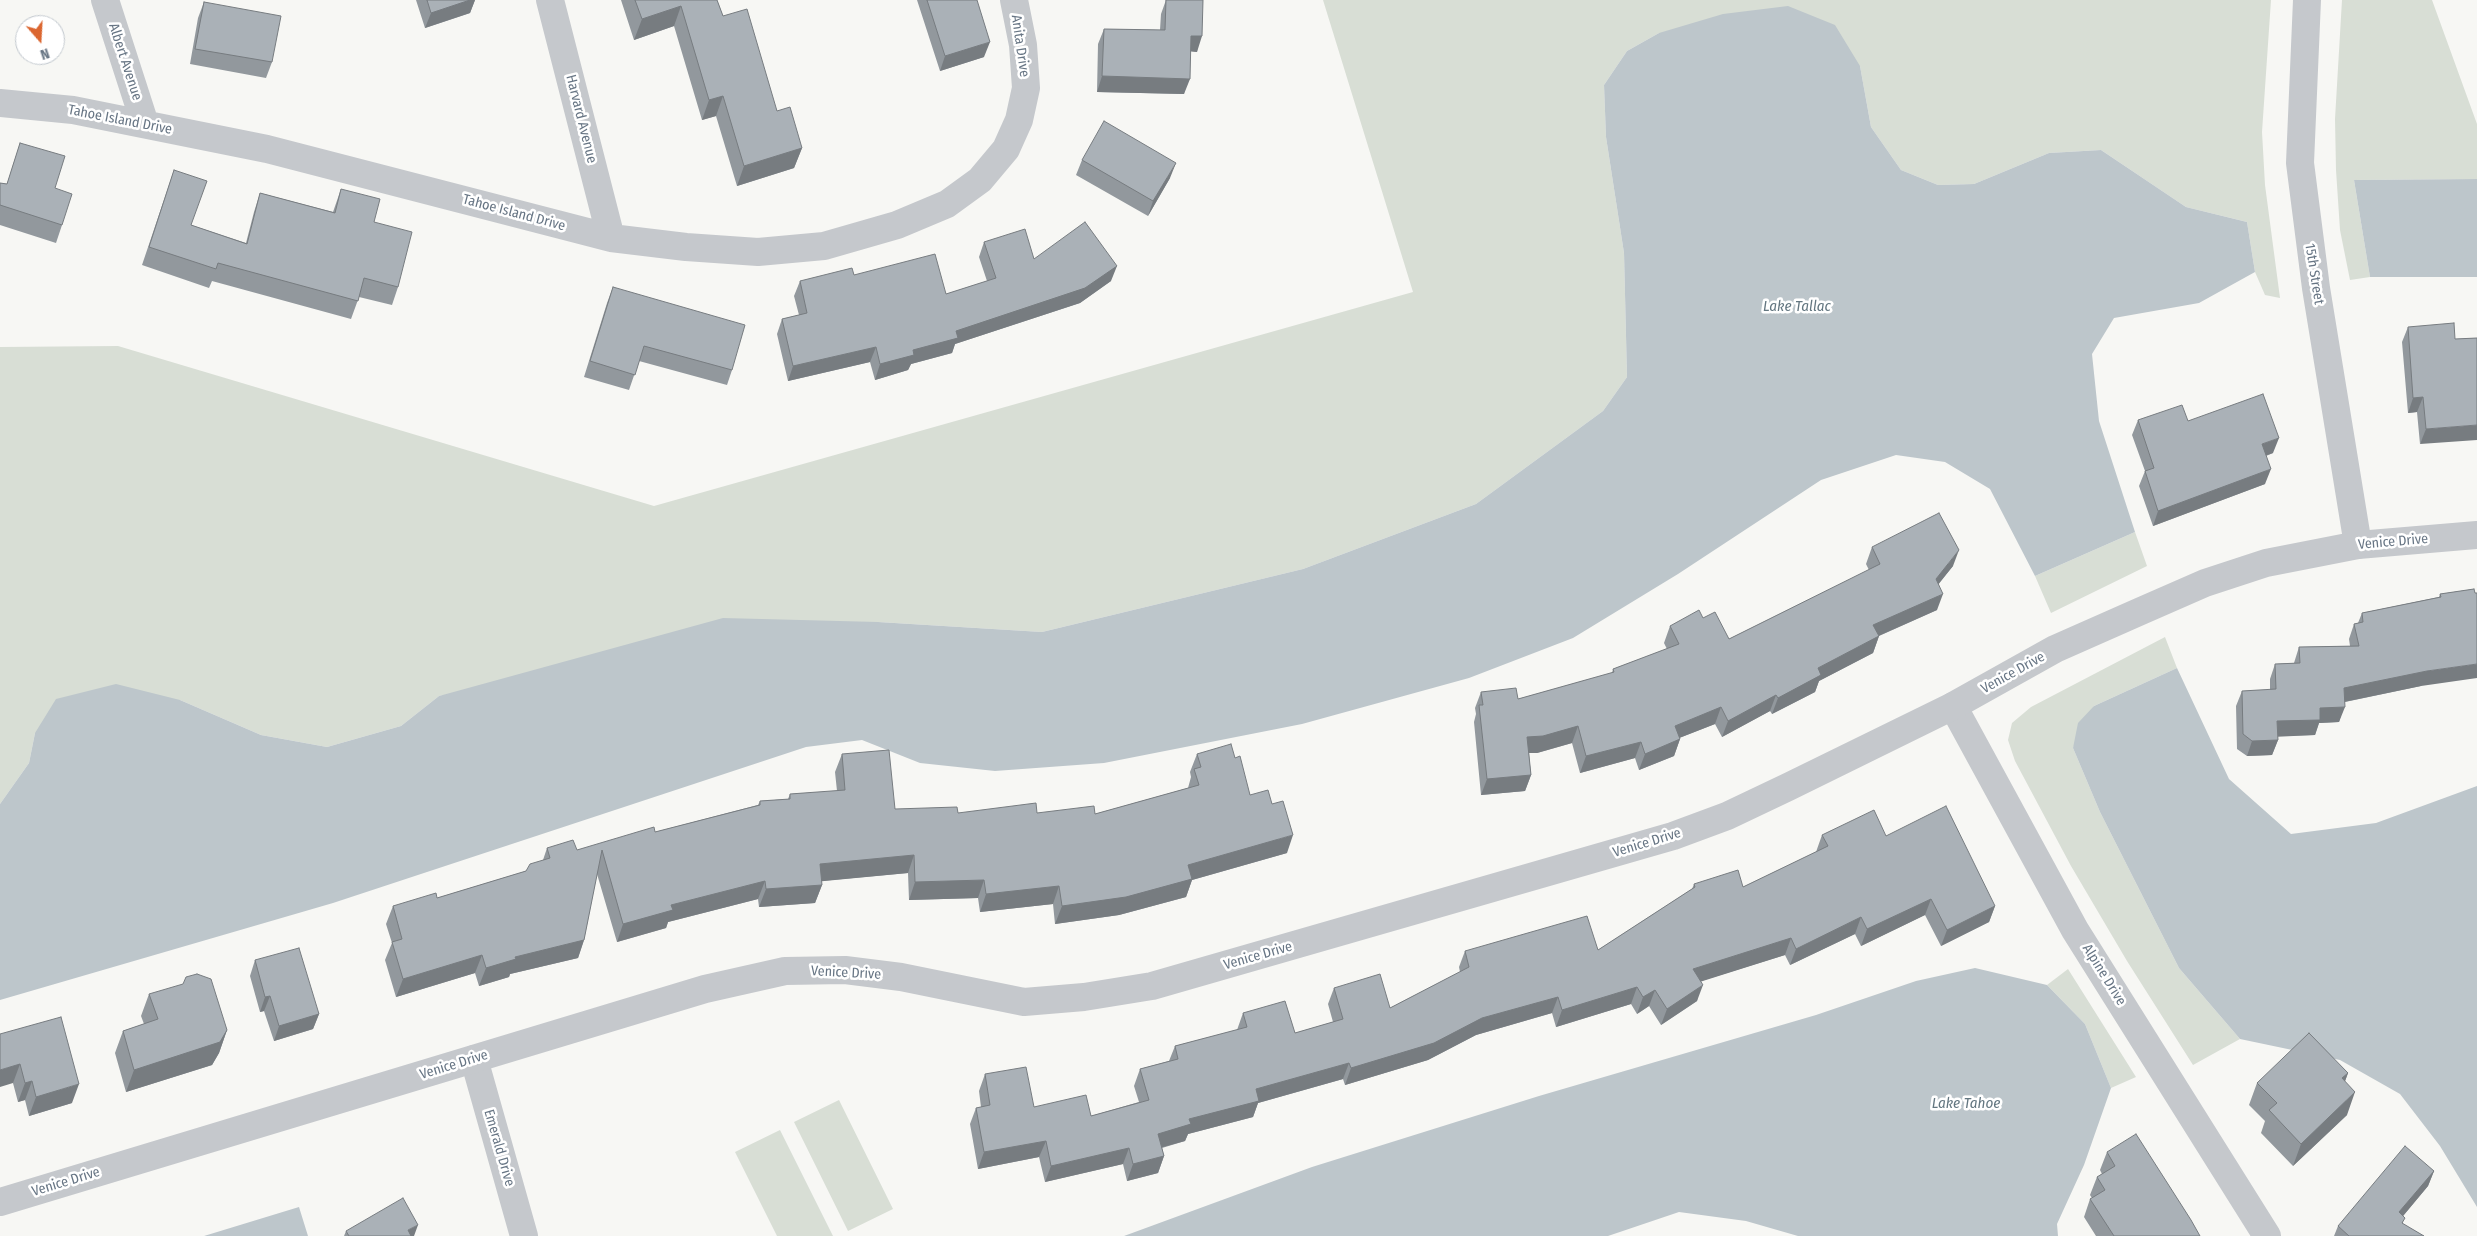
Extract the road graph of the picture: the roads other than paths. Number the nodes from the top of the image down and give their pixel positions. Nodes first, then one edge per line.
1 (105, 0) edge
2 (550, 0) edge
3 (1014, 0) edge
4 (2307, 0) edge
5 (0, 103) edge
6 (145, 124) junction
7 (1006, 149) joint
8 (611, 238) junction
9 (2477, 535) edge
10 (2358, 545) junction
11 (1953, 706) junction
12 (474, 1059) junction
13 (0, 1202) edge
14 (524, 1236) edge
15 (2267, 1236) edge

1 - 6 street, Albert Avenue
2 - 8 street, Harvard Avenue
3 - 7 street, Anita Drive
4 - 10 street, 15th Street
5 - 6 street, Tahoe Island Drive
6 - 8 street, Tahoe Island Drive
7 - 8 street, Tahoe Island Drive
9 - 10 street, Venice Drive
10 - 11 street, Venice Drive
11 - 12 street, Venice Drive
11 - 15 street, Alpine Drive
12 - 13 street, Venice Drive
12 - 14 street, Emerald Drive

